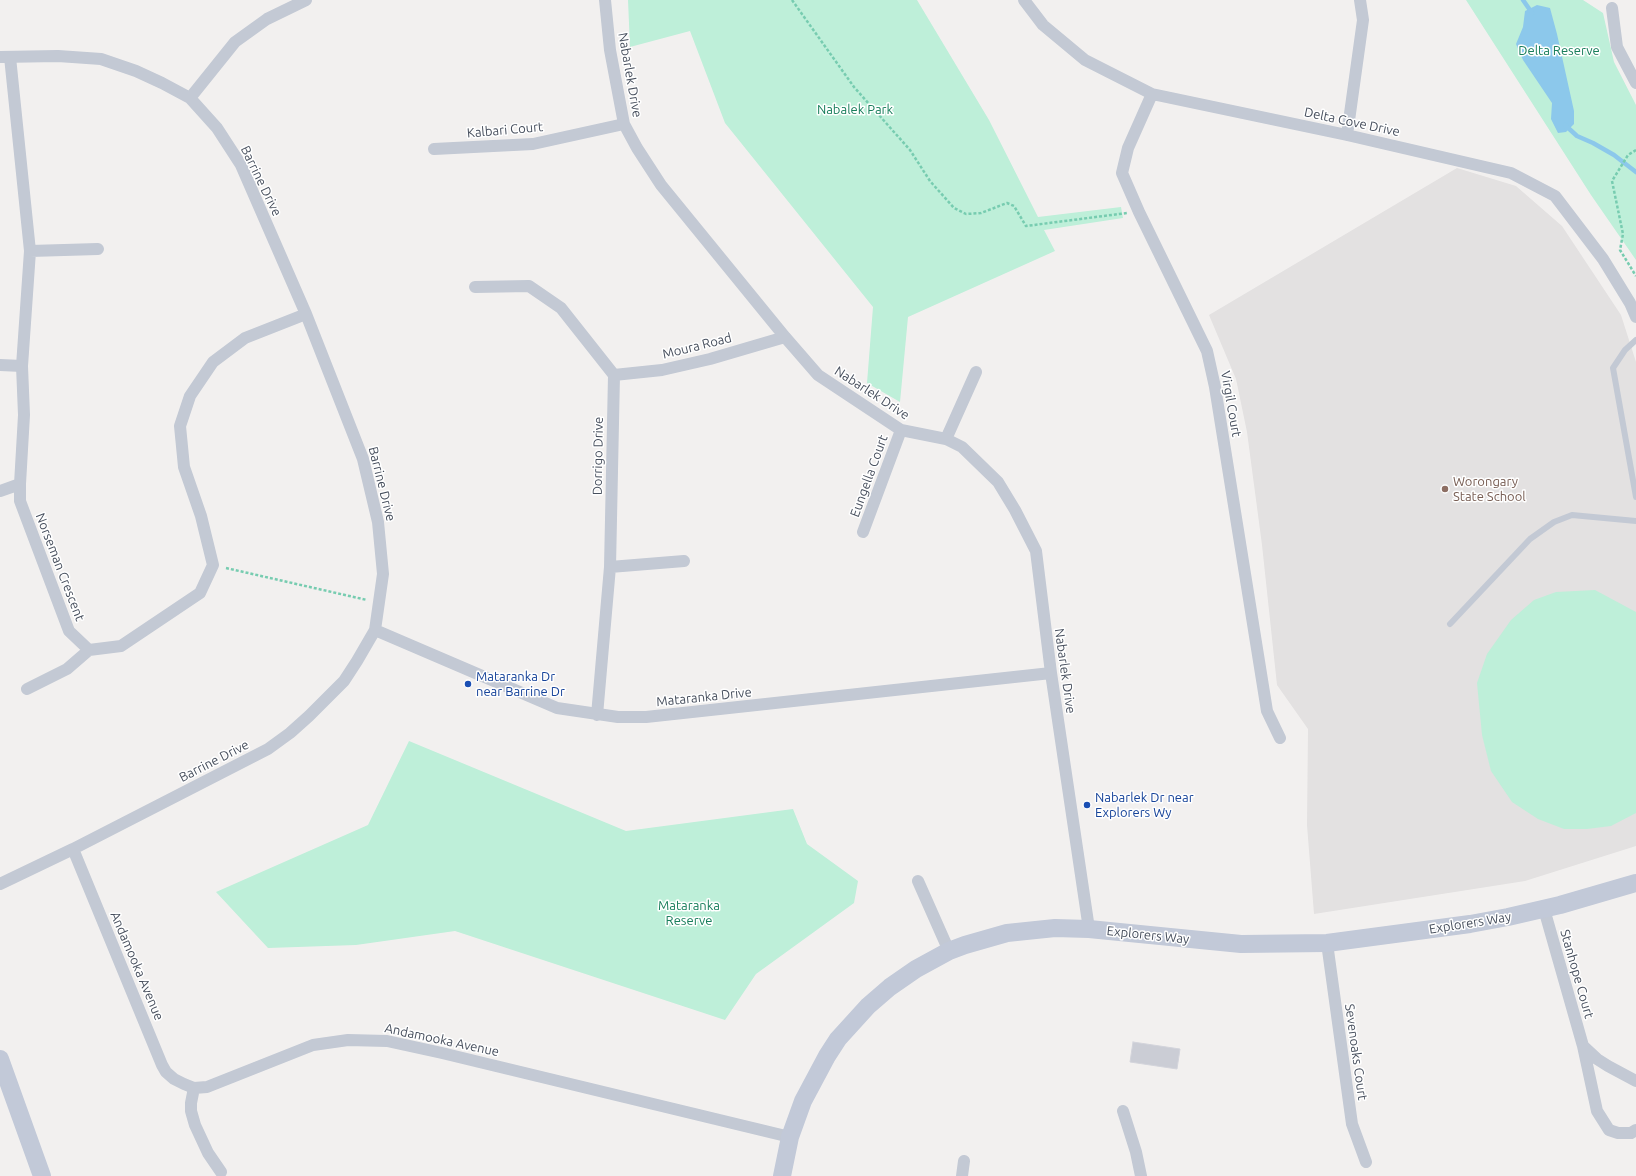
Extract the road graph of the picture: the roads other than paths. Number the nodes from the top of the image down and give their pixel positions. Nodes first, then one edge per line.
1 (306, 0) edge
2 (604, 0) edge
3 (1024, 0) edge
4 (1360, 0) edge
5 (1612, 8) dead end
6 (5, 57) edge
7 (1636, 83) edge
8 (1152, 94) junction
9 (190, 98) junction
10 (624, 124) junction
11 (1347, 135) junction
12 (434, 149) dead end
13 (98, 249) dead end
14 (30, 251) junction
15 (475, 287) dead end
16 (306, 314) junction
17 (1636, 317) edge
18 (785, 337) junction
19 (1636, 340) edge
20 (0, 365) edge
21 (22, 366) junction
22 (976, 372) dead end
23 (614, 375) junction
24 (901, 430) junction
25 (946, 439) junction
26 (20, 484) junction
27 (0, 491) edge
28 (1636, 497) edge
29 (1636, 521) edge
30 (863, 532) dead end
31 (684, 561) dead end
32 (610, 567) junction
33 (1450, 624) dead end
34 (375, 630) junction
35 (89, 650) junction
36 (1051, 673) junction
37 (27, 689) dead end
38 (597, 715) junction
39 (1280, 738) dead end
40 (73, 849) junction
41 (918, 881) dead end
42 (1636, 883) edge
43 (0, 884) edge
44 (1544, 909) junction
45 (1089, 929) junction
46 (1327, 943) junction
47 (949, 951) junction
48 (1583, 1046) junction
49 (0, 1059) edge
50 (1636, 1080) edge
51 (194, 1088) junction
52 (1123, 1111) dead end
53 (1636, 1130) edge
54 (790, 1137) junction
55 (964, 1161) dead end
56 (1366, 1162) dead end
57 (222, 1172) dead end
58 (42, 1176) edge
59 (782, 1176) edge
60 (962, 1176) edge
61 (1141, 1176) edge

1 - 9 street
2 - 10 street, Nabarlek Drive
3 - 8 street, Delta Cove Drive
4 - 11 street
5 - 7 street
6 - 9 street, Barrine Drive
6 - 14 street, Norseman Crescent
8 - 11 street, Delta Cove Drive
8 - 39 street, Virgil Court
9 - 16 street, Barrine Drive
10 - 12 street, Kalbari Court
10 - 18 street, Nabarlek Drive
11 - 17 street, Delta Cove Drive
13 - 14 street
14 - 21 street, Norseman Crescent
15 - 23 street
16 - 34 street, Barrine Drive
16 - 35 street
18 - 23 street, Moura Road
18 - 24 street, Nabarlek Drive
19 - 28 lane
20 - 21 street
21 - 26 street, Norseman Crescent
22 - 25 street
23 - 32 street, Dorrigo Drive
24 - 25 street, Nabarlek Drive
24 - 30 street, Eungella Court
25 - 36 street, Nabarlek Drive
26 - 27 street
26 - 35 street, Norseman Crescent
29 - 33 lane
31 - 32 street
32 - 38 street, Dorrigo Drive
34 - 38 street, Mataranka Drive
34 - 40 street, Barrine Drive
35 - 37 street
36 - 38 street, Mataranka Drive
36 - 45 street, Nabarlek Drive
40 - 43 street, Barrine Drive
40 - 51 street, Andamooka Avenue
41 - 47 street
42 - 44 street, Explorers Way
44 - 46 street, Explorers Way
44 - 48 street, Stanhope Court
45 - 46 street, Explorers Way
45 - 47 street, Explorers Way
46 - 56 street, Sevenoaks Court
47 - 54 street, Explorers Way
48 - 50 street
48 - 53 street, Stanhope Court
49 - 58 street
51 - 54 street, Andamooka Avenue
51 - 57 street
52 - 61 street
54 - 59 street, Explorers Way
55 - 60 street

